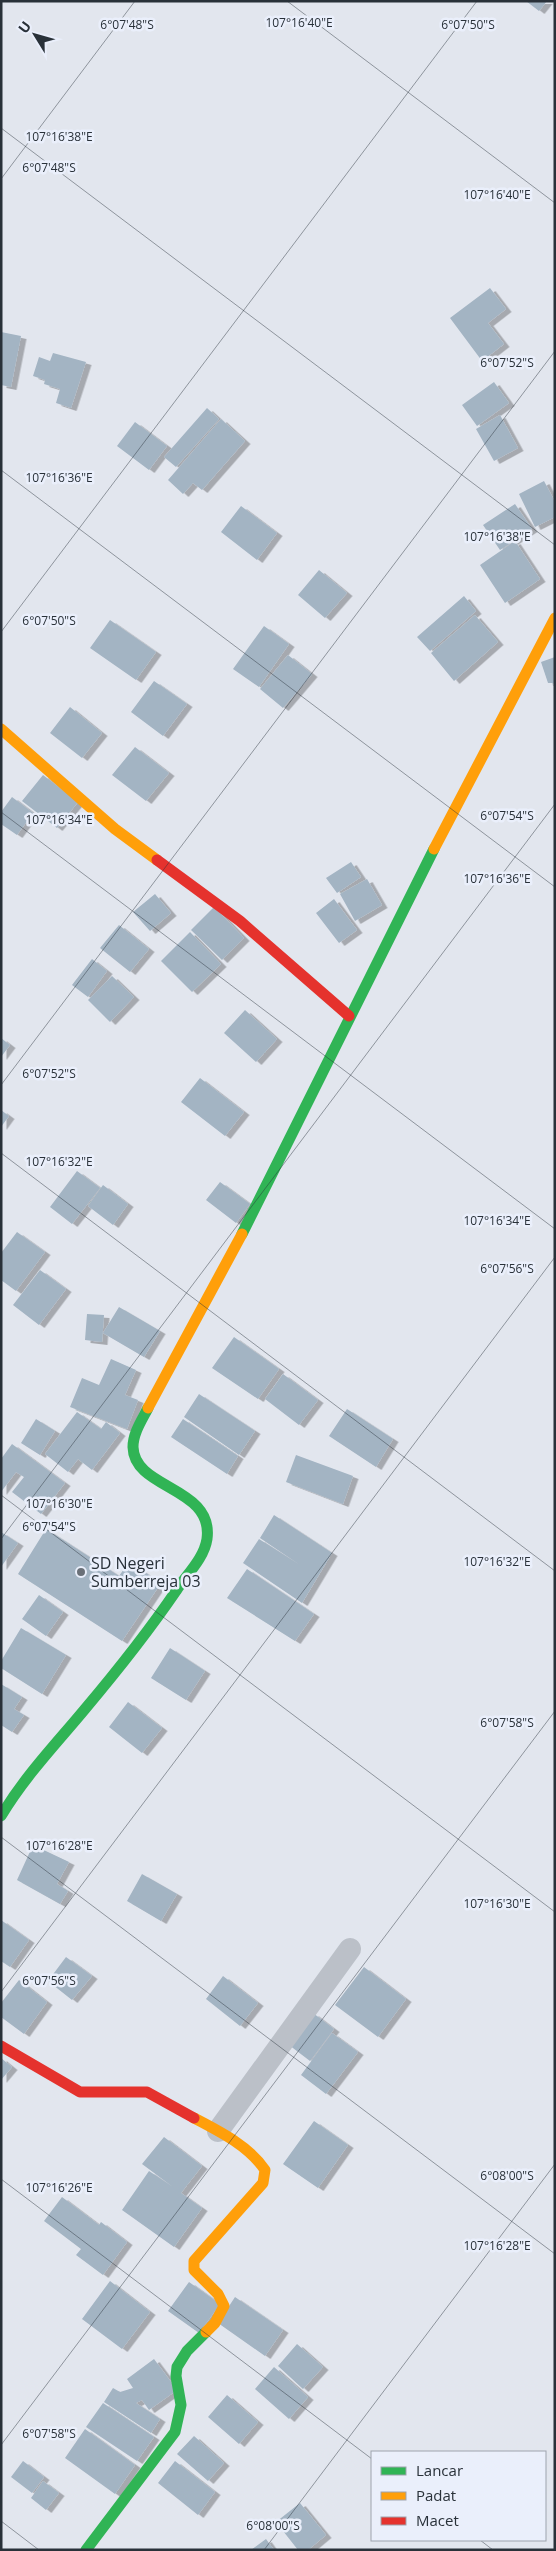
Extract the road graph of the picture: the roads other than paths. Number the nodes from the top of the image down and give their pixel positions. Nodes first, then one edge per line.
1 (555, 618) edge
2 (1, 729) edge
3 (349, 1016) junction
4 (1, 1816) edge
5 (350, 1949) dead end
6 (1, 2046) edge
7 (218, 2131) junction
8 (86, 2550) edge

1 - 3 street
2 - 3 street
3 - 4 street
5 - 7 street
6 - 7 street
7 - 8 street

